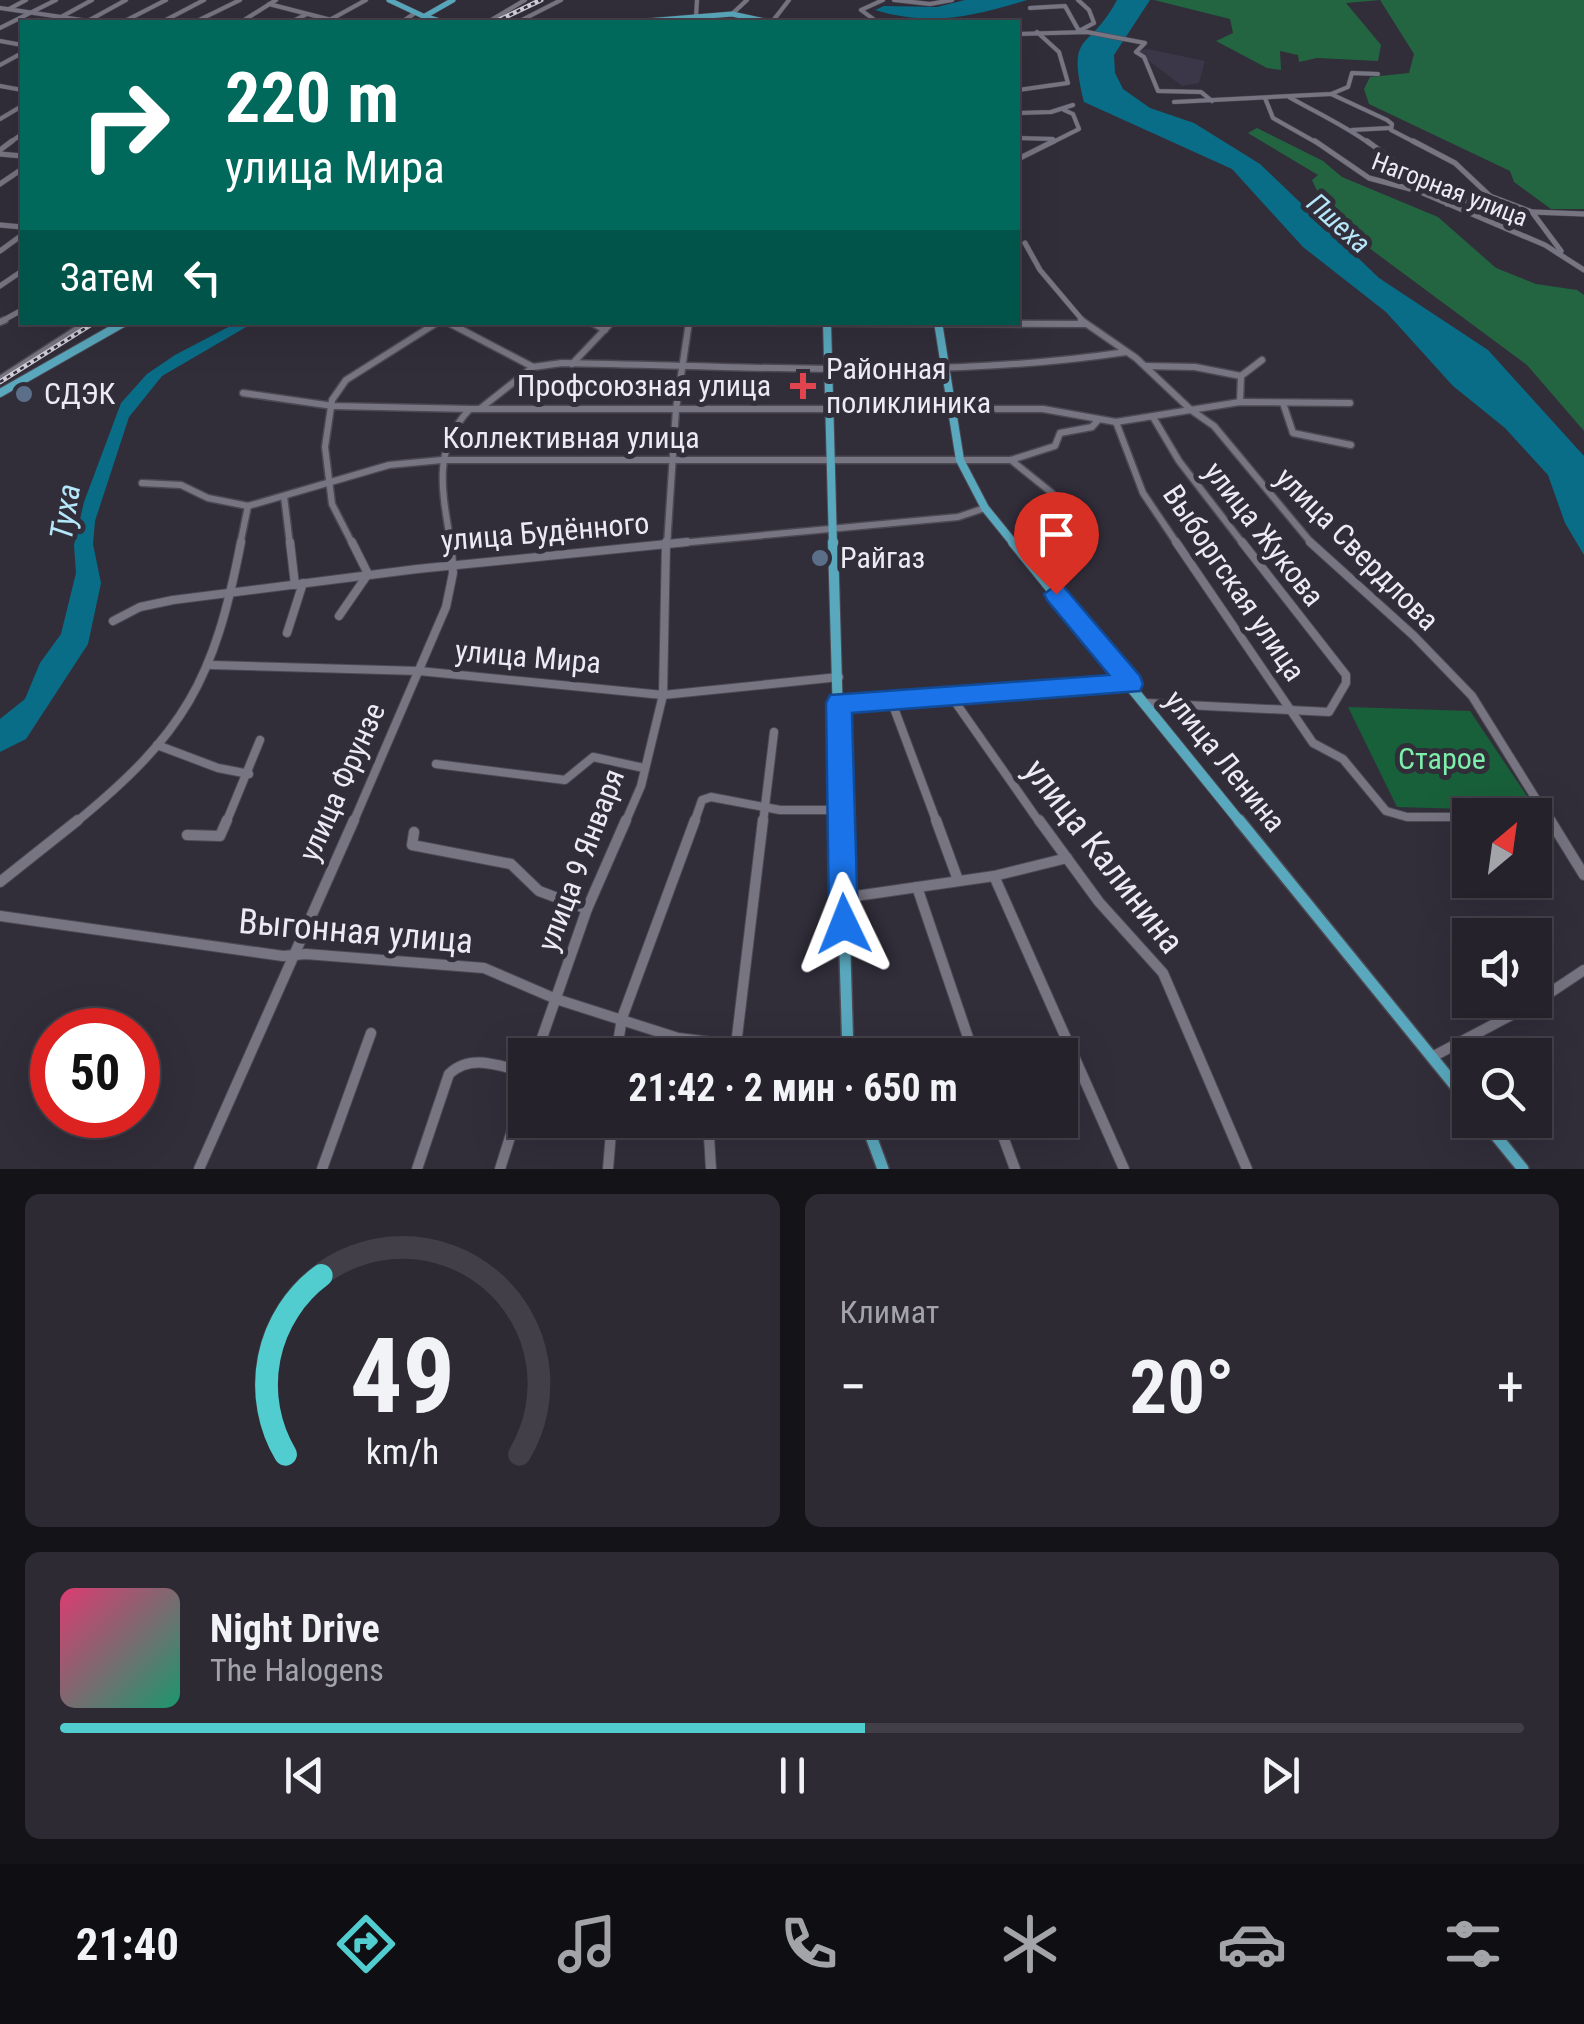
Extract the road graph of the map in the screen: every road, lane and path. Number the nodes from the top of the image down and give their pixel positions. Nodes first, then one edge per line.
1 (26, 0) edge
2 (56, 0) edge
3 (92, 0) edge
4 (126, 0) edge
5 (166, 0) edge
6 (204, 0) edge
7 (240, 0) edge
8 (276, 0) edge
9 (366, 0) edge
10 (389, 0) edge
11 (453, 0) edge
12 (525, 0) edge
13 (561, 0) edge
14 (697, 0) edge
15 (748, 0) edge
16 (790, 0) edge
17 (883, 0) edge
18 (894, 0) edge
19 (952, 0) edge
20 (1078, 0) edge
21 (269, 4) junction
22 (0, 8) edge
23 (1030, 8) dead end
24 (10, 9) junction
25 (437, 10) junction
26 (32, 12) junction
27 (306, 14) junction
28 (721, 14) junction
29 (732, 14) junction
30 (696, 16) junction
31 (61, 17) junction
32 (424, 18) edge
33 (76, 20) edge
34 (90, 20) edge
35 (127, 20) edge
36 (166, 20) edge
37 (199, 20) edge
38 (244, 20) edge
39 (295, 20) edge
40 (324, 20) edge
41 (329, 20) edge
42 (491, 20) edge
43 (522, 20) edge
44 (655, 20) edge
45 (720, 20) edge
46 (762, 20) edge
47 (774, 20) edge
48 (875, 20) edge
49 (0, 28) edge
50 (1079, 31) junction
51 (1020, 32) edge
52 (1037, 32) junction
53 (1378, 74) dead end
54 (1020, 90) edge
55 (1331, 94) junction
56 (1288, 97) junction
57 (1265, 100) junction
58 (1174, 102) dead end
59 (1212, 104) junction
60 (1072, 106) dead end
61 (1064, 110) junction
62 (1020, 113) edge
63 (1390, 128) junction
64 (1352, 130) junction
65 (20, 136) edge
66 (1020, 138) edge
67 (1056, 139) junction
68 (0, 154) edge
69 (1020, 158) edge
70 (1418, 191) junction
71 (1490, 196) junction
72 (1446, 204) junction
73 (1532, 212) junction
74 (1584, 214) edge
75 (1025, 242) dead end
76 (1558, 253) junction
77 (1584, 270) edge
78 (1086, 324) junction
79 (83, 325) edge
80 (120, 325) edge
81 (433, 325) edge
82 (453, 325) edge
83 (596, 325) edge
84 (611, 325) edge
85 (689, 325) edge
86 (828, 325) edge
87 (938, 325) edge
88 (1017, 325) edge
89 (605, 330) junction
90 (1126, 352) junction
91 (1262, 360) dead end
92 (572, 364) junction
93 (683, 365) junction
94 (944, 366) junction
95 (1144, 366) junction
96 (533, 367) junction
97 (828, 367) junction
98 (2, 375) edge
99 (1241, 376) junction
100 (243, 393) dead end
101 (0, 394) edge
102 (1240, 402) junction
103 (1283, 403) junction
104 (1350, 403) dead end
105 (333, 406) junction
106 (476, 408) junction
107 (676, 410) junction
108 (830, 410) junction
109 (950, 410) junction
110 (1191, 410) junction
111 (1152, 417) junction
112 (1098, 420) junction
113 (1116, 422) junction
114 (1351, 445) dead end
115 (442, 460) junction
116 (671, 460) junction
117 (832, 460) junction
118 (960, 460) junction
119 (1011, 460) junction
120 (142, 483) dead end
121 (330, 483) junction
122 (284, 496) junction
123 (248, 506) junction
124 (985, 508) junction
125 (1066, 527) dead end
126 (834, 530) junction
127 (667, 543) junction
128 (451, 563) junction
129 (368, 574) junction
130 (299, 584) junction
131 (228, 595) junction
132 (339, 616) dead end
133 (113, 621) dead end
134 (287, 633) dead end
135 (211, 665) junction
136 (419, 672) junction
137 (839, 678) junction
138 (1131, 684) junction
139 (663, 694) junction
140 (951, 696) junction
141 (891, 700) junction
142 (839, 703) junction
143 (1146, 703) junction
144 (1296, 713) junction
145 (774, 732) dead end
146 (260, 740) dead end
147 (157, 745) junction
148 (436, 764) dead end
149 (644, 768) junction
150 (250, 774) junction
151 (1536, 798) edge
152 (766, 808) junction
153 (840, 810) junction
154 (1452, 817) edge
155 (1552, 823) edge
156 (414, 832) dead end
157 (187, 835) dead end
158 (1067, 858) junction
159 (1584, 875) edge
160 (994, 876) junction
161 (958, 880) junction
162 (0, 882) edge
163 (917, 887) junction
164 (842, 898) junction
165 (587, 910) junction
166 (0, 916) edge
167 (292, 955) junction
168 (1584, 970) edge
169 (556, 999) junction
170 (622, 1018) junction
171 (370, 1033) dead end
172 (542, 1038) edge
173 (619, 1038) edge
174 (678, 1038) edge
175 (737, 1038) edge
176 (847, 1038) edge
177 (968, 1038) edge
178 (1432, 1057) junction
179 (508, 1068) edge
180 (1452, 1082) edge
181 (510, 1138) edge
182 (611, 1138) edge
183 (709, 1138) edge
184 (872, 1138) edge
185 (1004, 1138) edge
186 (1498, 1138) edge
187 (199, 1169) edge
188 (322, 1169) edge
189 (417, 1169) edge
190 (500, 1169) edge
191 (608, 1169) edge
192 (712, 1169) edge
193 (883, 1169) edge
194 (1015, 1169) edge
195 (1124, 1169) edge
196 (1247, 1169) edge
197 (1523, 1169) edge

1 - 24 street
2 - 26 street
3 - 31 street
4 - 34 street
5 - 35 street
6 - 36 street
7 - 37 street
8 - 21 street
9 - 41 street
10 - 32 main road
11 - 25 main road
12 - 42 street
13 - 43 street
14 - 30 street
15 - 29 street
16 - 47 street
17 - 48 street
18 - 19 street
20 - 50 street
21 - 27 street
21 - 38 street
22 - 24 street
23 - 50 street
24 - 26 street
25 - 32 main road
25 - 32 main road
26 - 31 street
26 - 49 street
27 - 39 street
27 - 40 street
28 - 29 main road
28 - 30 main road
28 - 45 street
29 - 46 main road
30 - 44 main road
31 - 33 street
50 - 52 street
50 - 59 street
51 - 52 street
52 - 54 street
53 - 55 street
55 - 56 street
55 - 63 street
56 - 57 street
56 - 64 street
57 - 59 street
57 - 70 street, Нагорная улица
58 - 59 street
60 - 61 street
61 - 62 street
61 - 67 street
63 - 64 street
63 - 71 street
64 - 70 street
65 - 68 street
66 - 67 street
67 - 69 street
70 - 72 street, Нагорная улица
71 - 72 street
71 - 73 street
72 - 76 street, Нагорная улица
73 - 74 street
73 - 76 street
75 - 78 street, улица Свердлова
76 - 77 street, Нагорная улица
78 - 88 street
78 - 90 street, улица Свердлова
79 - 98 street
80 - 101 main road
81 - 105 street
82 - 96 street
83 - 89 street
84 - 89 street
85 - 93 street, улица 9 Января
86 - 97 main road
87 - 94 main road, улица Ленина
89 - 92 street
90 - 94 street
90 - 95 street, улица Свердлова
91 - 99 street
92 - 93 street
92 - 96 street
93 - 97 street
93 - 107 street, улица 9 Января
94 - 97 street
94 - 109 main road, улица Ленина
95 - 99 street
95 - 110 street, улица Свердлова
96 - 106 street, улица Фрунзе
97 - 108 main road
99 - 102 street
100 - 105 street, Профсоюзная улица
102 - 103 street, Профсоюзная улица
102 - 110 street, Профсоюзная улица
103 - 104 street, Профсоюзная улица
103 - 114 street
105 - 106 street, Профсоюзная улица
105 - 121 street
106 - 107 street, Профсоюзная улица
106 - 115 street, улица Фрунзе
107 - 108 street, Профсоюзная улица
107 - 116 street, улица 9 Января
108 - 109 street, Профсоюзная улица
108 - 117 main road
109 - 112 street, Профсоюзная улица
109 - 118 main road, улица Ленина
110 - 111 street, Профсоюзная улица
110 - 151 street, улица Свердлова
111 - 113 street, Профсоюзная улица
111 - 144 street, улица Жукова
112 - 113 street, Профсоюзная улица
112 - 119 street, Коллективная улица
113 - 144 street, Выборгская улица
115 - 116 street, Коллективная улица
115 - 121 street, Коллективная улица
115 - 128 street, улица Фрунзе
116 - 117 street, Коллективная улица
116 - 127 street, улица 9 Января
117 - 118 street, Коллективная улица
117 - 126 main road
118 - 119 street, Коллективная улица
118 - 124 main road, улица Ленина
119 - 125 street
120 - 123 street, Коллективная улица
121 - 122 street, Коллективная улица
121 - 129 street
122 - 123 street, Коллективная улица
122 - 130 street
123 - 131 street
124 - 126 street, улица Будённого
124 - 138 main road, улица Ленина
126 - 127 street, улица Будённого
126 - 137 main road
127 - 128 street, улица Будённого
127 - 139 street, улица 9 Января
128 - 129 street, улица Будённого
128 - 136 street, улица Фрунзе
129 - 130 street, улица Будённого
129 - 132 street
130 - 131 street, улица Будённого
130 - 134 street
131 - 133 street, улица Будённого
131 - 135 street
135 - 136 street, улица Мира
135 - 147 street
136 - 139 street, улица Мира
136 - 167 street, улица Фрунзе
137 - 139 street, улица Мира
137 - 142 main road
138 - 140 street
138 - 143 main road, улица Ленина
139 - 149 street, улица 9 Января
140 - 141 street
140 - 158 street, улица Калинина
141 - 142 street
141 - 161 street
142 - 153 main road
143 - 144 street
143 - 178 main road, улица Ленина
144 - 154 street
145 - 152 street
146 - 150 street
147 - 150 street
147 - 162 street
148 - 149 street
149 - 165 street, улица 9 Января
150 - 157 street
152 - 153 street
152 - 170 street
152 - 175 street
153 - 164 main road
155 - 159 street, улица Свердлова
156 - 165 street
158 - 160 street
158 - 196 street, улица Калинина
160 - 161 street
160 - 195 street
161 - 163 street
163 - 164 street
163 - 177 street
164 - 176 main road
165 - 169 street, улица 9 Января
166 - 167 street, Выгонная улица
167 - 169 street, Выгонная улица
167 - 187 street, улица Фрунзе
168 - 178 street
169 - 170 street, Выгонная улица
169 - 172 street, улица 9 Января
170 - 173 street
170 - 174 street, Выгонная улица
171 - 188 street
178 - 180 main road, улица Ленина
179 - 189 street
181 - 190 street
182 - 191 street
183 - 192 street
184 - 193 main road
185 - 194 street
186 - 197 main road

